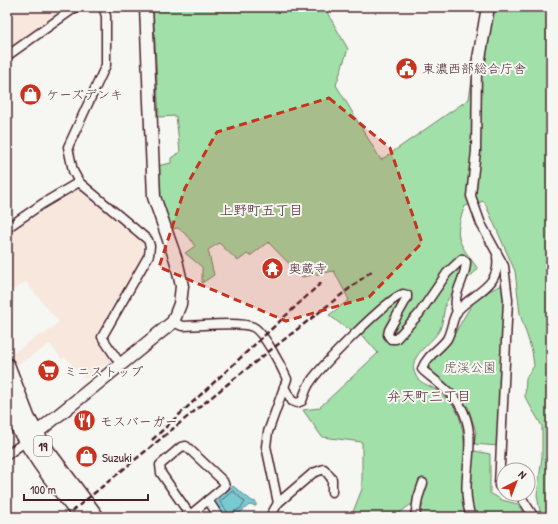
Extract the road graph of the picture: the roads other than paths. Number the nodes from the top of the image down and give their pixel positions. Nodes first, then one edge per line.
1 (76, 7) edge
2 (103, 7) edge
3 (146, 7) edge
4 (488, 7) edge
5 (7, 56) edge
6 (477, 70) joint
7 (79, 182) junction
8 (7, 228) edge
9 (496, 252) junction
10 (493, 282) junction
11 (506, 286) junction
12 (457, 312) junction
13 (173, 322) junction
14 (121, 365) junction
15 (7, 366) edge
16 (284, 387) junction
17 (7, 402) edge
18 (31, 437) junction
19 (7, 455) edge
20 (500, 462) edge
21 (423, 483) dead end
22 (332, 492) dead end
23 (208, 500) junction
24 (525, 502) edge
25 (278, 503) junction
26 (189, 516) edge
27 (273, 516) edge
28 (82, 517) edge
29 (96, 517) edge
30 (219, 517) edge
31 (415, 517) edge
32 (471, 517) edge
33 (534, 517) edge

1 - 5 street
2 - 7 street
3 - 13 street
4 - 6 street
6 - 9 street
7 - 8 street
7 - 14 street
9 - 10 street
9 - 11 street
10 - 11 street
10 - 12 street
11 - 20 street
12 - 16 street
12 - 32 street
13 - 14 street
13 - 16 street
14 - 18 street
15 - 18 highway, 19
16 - 25 street
17 - 18 highway, 19
18 - 19 street
18 - 28 highway, 19
18 - 29 highway, 19
21 - 31 street
22 - 25 street
23 - 26 street
23 - 26 street
23 - 30 street
24 - 33 street
25 - 27 street

